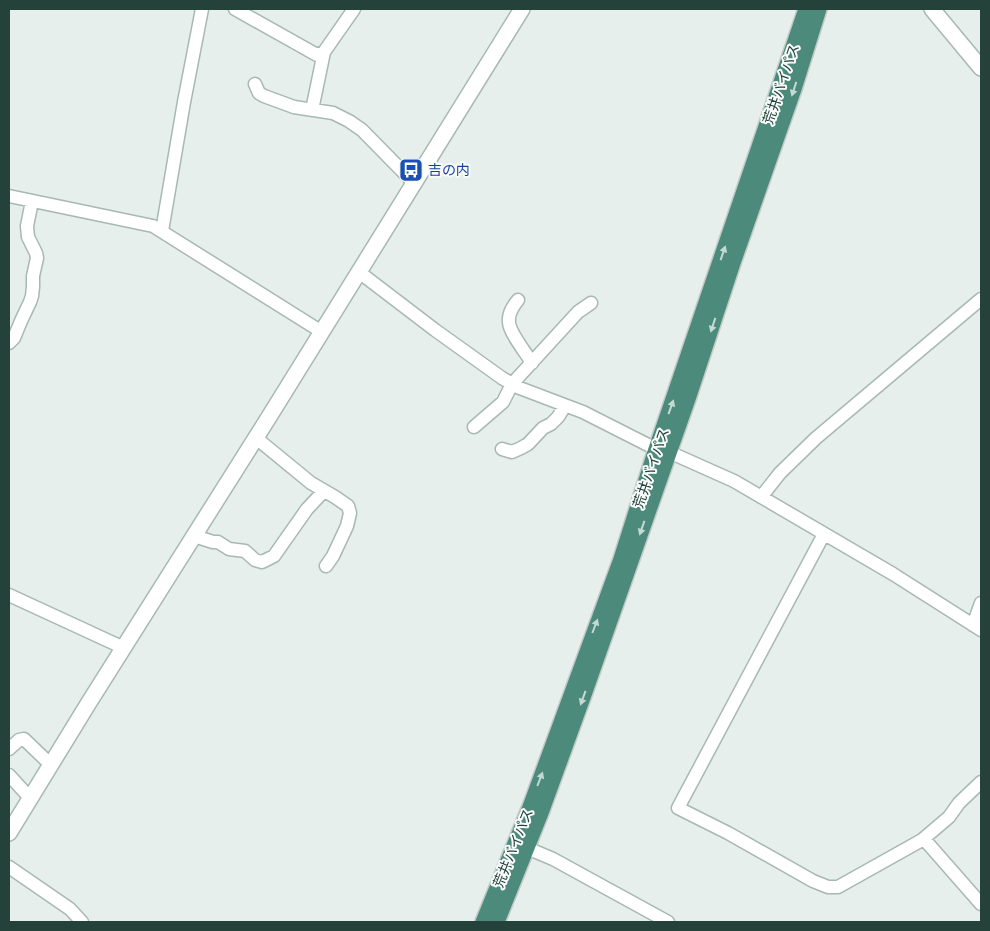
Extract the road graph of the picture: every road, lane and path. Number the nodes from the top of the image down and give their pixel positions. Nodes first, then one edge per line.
1 (202, 9) edge
2 (235, 9) edge
3 (354, 9) edge
4 (522, 9) edge
5 (806, 9) edge
6 (819, 9) edge
7 (932, 9) edge
8 (324, 52) junction
9 (981, 68) edge
10 (255, 84) dead end
11 (312, 110) junction
12 (414, 183) junction
13 (9, 196) edge
14 (32, 201) junction
15 (162, 231) junction
16 (359, 272) junction
17 (981, 299) edge
18 (518, 300) dead end
19 (591, 303) dead end
20 (322, 332) junction
21 (9, 343) edge
22 (532, 363) junction
23 (512, 384) junction
24 (565, 406) junction
25 (474, 426) dead end
26 (256, 438) junction
27 (502, 449) dead end
28 (663, 450) junction
29 (324, 491) junction
30 (761, 497) junction
31 (824, 534) junction
32 (194, 536) junction
33 (326, 566) dead end
34 (9, 595) edge
35 (981, 603) edge
36 (977, 627) edge
37 (124, 648) junction
38 (9, 749) edge
39 (51, 765) junction
40 (9, 775) edge
41 (981, 782) edge
42 (30, 798) junction
43 (9, 833) edge
44 (924, 839) junction
45 (527, 848) junction
46 (9, 867) edge
47 (981, 904) edge
48 (82, 922) edge
49 (483, 922) edge
50 (497, 922) edge
51 (668, 922) edge

1 - 15 street
2 - 8 street
3 - 8 street
4 - 12 street
28 -> 5 highway, 荒井バイパス
6 -> 28 highway, 荒井バイパス
7 - 9 street
8 - 11 street
10 - 11 street
11 - 12 street
12 - 16 street
13 - 14 street
14 - 15 street
14 - 21 street
15 - 20 street
16 - 20 street
16 - 23 street
17 - 30 street
18 - 22 street
19 - 22 street
20 - 26 street
22 - 23 street
23 - 24 street
23 - 25 street
24 - 27 street
24 - 28 street
26 - 29 street
26 - 32 street
28 - 30 street
28 -> 45 highway, 荒井バイパス
49 -> 28 highway, 荒井バイパス
29 - 32 street
29 - 33 street
30 - 31 street
31 - 36 street
31 - 44 street
32 - 37 street
34 - 37 street
35 - 36 street
37 - 39 street
38 - 39 street
39 - 42 street
40 - 42 street
41 - 44 street
42 - 43 street
44 - 47 street
45 - 50 highway, 荒井バイパス
45 - 51 street
46 - 48 street

